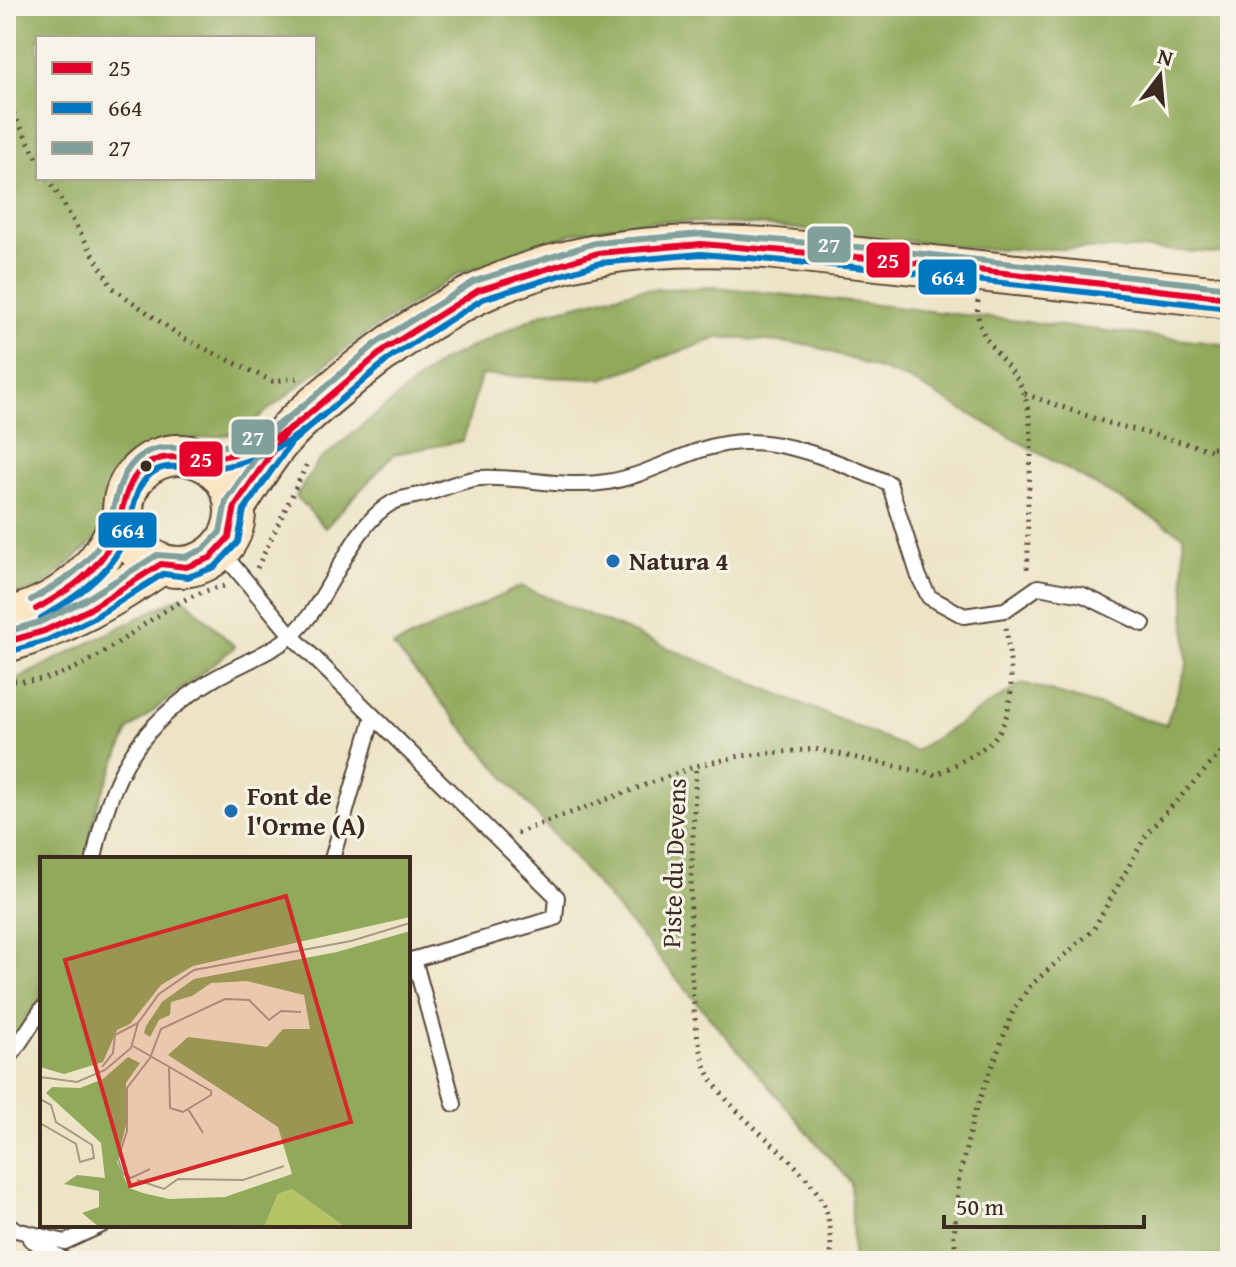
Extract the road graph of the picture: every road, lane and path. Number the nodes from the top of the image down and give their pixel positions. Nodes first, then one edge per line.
1 (6, 99) edge
2 (36, 156) edge
3 (49, 180) edge
4 (975, 293) junction
5 (1230, 298) edge
6 (342, 384) junction
7 (1025, 394) junction
8 (1230, 445) edge
9 (296, 447) junction
10 (1211, 449) junction
11 (1230, 455) edge
12 (203, 460) junction
13 (235, 506) junction
14 (122, 515) junction
15 (161, 564) junction
16 (235, 568) junction
17 (1024, 596) junction
18 (1005, 610) junction
19 (6, 619) edge
20 (1143, 624) dead end
21 (292, 636) junction
22 (6, 642) edge
23 (6, 680) edge
24 (373, 717) junction
25 (1230, 743) edge
26 (696, 766) junction
27 (499, 840) junction
28 (94, 857) edge
29 (333, 857) edge
30 (411, 960) edge
31 (40, 1012) edge
32 (6, 1063) edge
33 (454, 1104) dead end
34 (11, 1226) edge
35 (98, 1227) edge
36 (66, 1261) edge
37 (832, 1261) edge
38 (957, 1261) edge

1 - 2 path
3 - 6 path
4 - 5 main road
4 - 6 main road
4 - 7 path
6 - 9 main road
7 - 10 path
7 - 17 path
8 - 10 path
9 - 12 main road
9 - 13 main road
9 - 16 path
10 - 11 path
12 - 13 main road
12 - 14 main road
13 - 16 main road
14 - 15 main road
14 - 19 main road
15 - 16 main road
15 - 22 main road
16 - 21 lane
16 - 23 path
17 - 18 lane
17 - 20 lane
18 - 21 lane
18 - 26 path, Piste du Devens
21 - 24 lane
21 - 28 lane
24 - 27 lane
24 - 29 lane
25 - 38 path
26 - 27 path
26 - 37 path, Piste du Devens
27 - 30 lane
30 - 33 lane
31 - 32 lane
34 - 35 lane
34 - 36 lane

